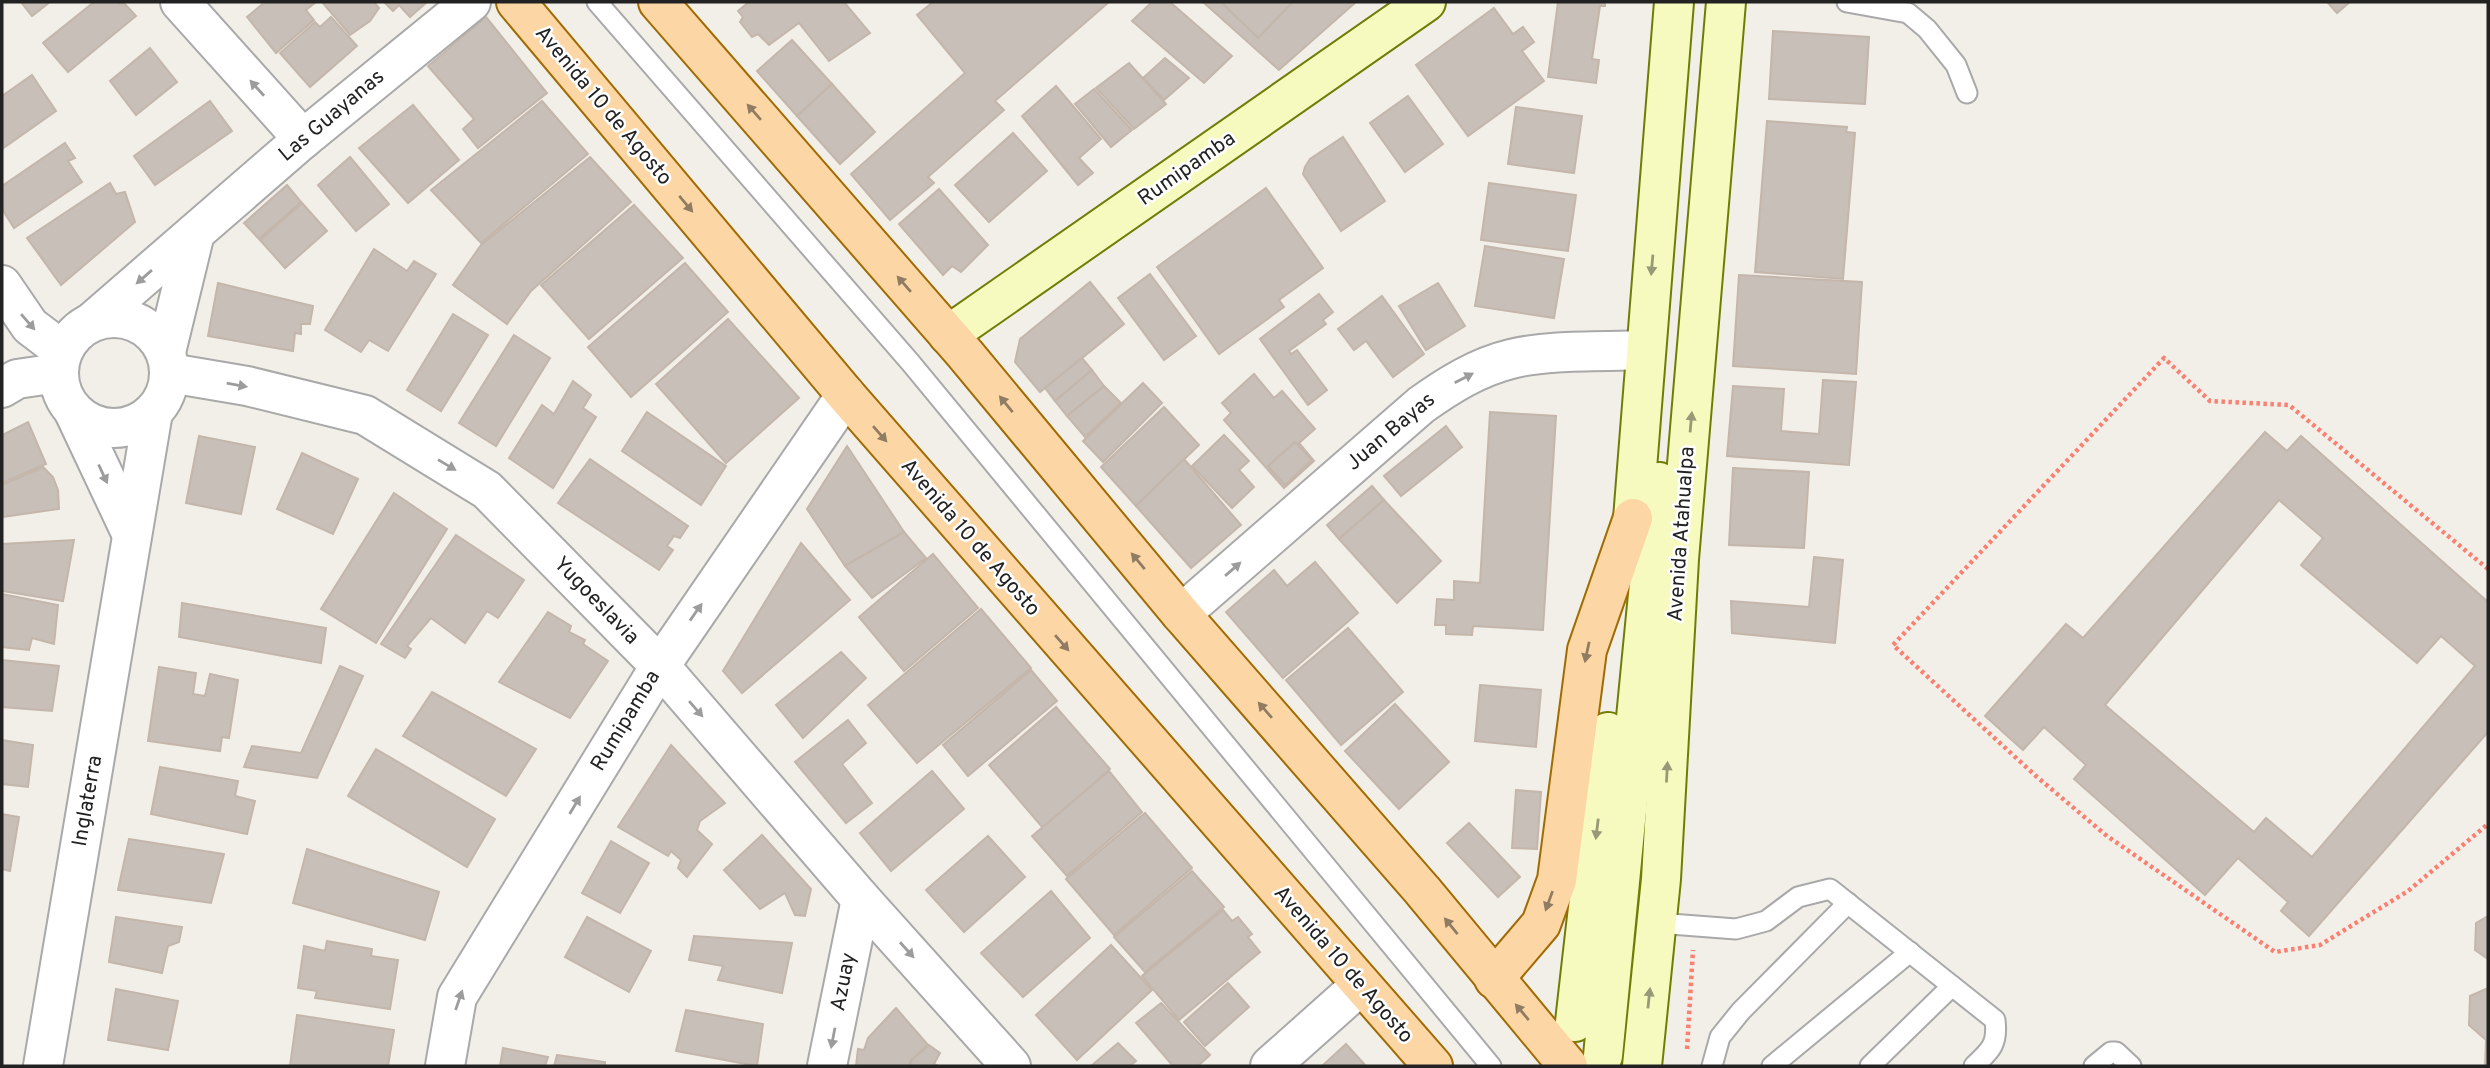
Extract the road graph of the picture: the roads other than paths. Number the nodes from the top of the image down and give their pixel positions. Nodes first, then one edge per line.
1 (180, 2) edge
2 (471, 2) edge
3 (516, 2) edge
4 (597, 2) edge
5 (658, 2) edge
6 (1674, 2) edge
7 (1693, 2) edge
8 (1715, 2) edge
9 (1727, 2) edge
10 (1847, 2) edge
11 (1411, 6) edge
12 (1967, 93) dead end
13 (303, 139) junction
14 (195, 233) junction
15 (1683, 240) junction
16 (2, 285) edge
17 (93, 321) junction
18 (948, 335) junction
19 (1645, 350) junction
20 (61, 362) junction
21 (168, 362) junction
22 (2, 388) edge
23 (846, 395) junction
24 (75, 412) junction
25 (153, 412) junction
26 (1633, 518) junction
27 (132, 535) junction
28 (1181, 614) junction
29 (660, 666) junction
30 (861, 899) junction
31 (1848, 903) junction
32 (1657, 923) junction
33 (1910, 952) junction
34 (1494, 979) junction
35 (1361, 985) junction
36 (1952, 986) junction
37 (1575, 1021) dead end
38 (1586, 1061) edge
39 (43, 1066) edge
40 (445, 1066) edge
41 (827, 1066) edge
42 (1011, 1066) edge
43 (1270, 1066) edge
44 (1433, 1066) edge
45 (1491, 1066) edge
46 (1642, 1066) edge
47 (1712, 1066) edge
48 (1772, 1066) edge
49 (1870, 1066) edge
50 (1974, 1066) edge
51 (2094, 1066) edge
52 (2131, 1066) edge

13 -> 1 street
2 - 13 street, Las Guayanas
3 -> 23 main road, Avenida 10 de Agosto
4 - 45 lane
18 -> 5 main road
6 -> 19 main road
7 - 15 main road
8 - 15 main road
32 -> 9 main road, Avenida Atahualpa
10 - 12 lane
11 - 18 main road, Rumipamba
13 - 14 street, Las Guayanas
14 -> 17 street, Las Guayanas
14 - 21 street
15 - 38 main road, Avenida Atahualpa
16 -> 20 street
17 - 20 street
17 - 21 street
28 -> 18 main road
19 - 26 main road
28 -> 19 street, Juan Bayas
20 - 22 street
20 - 24 street
21 - 25 street
21 -> 29 street, Yugoeslavia
29 -> 23 street, Rumipamba
23 -> 35 main road, Avenida 10 de Agosto
24 - 25 street
24 -> 27 street
25 - 27 street, Inglaterra
26 -> 34 main road
26 -> 37 main road
27 - 39 street, Inglaterra
34 -> 28 main road
29 -> 30 street, Yugoeslavia
40 -> 29 street, Rumipamba
30 -> 41 street, Azuay
30 -> 42 street, Yugoeslavia
31 - 32 lane
31 - 33 lane
31 - 47 lane
46 -> 32 main road, Avenida Atahualpa
33 - 36 lane
33 - 48 lane
38 -> 34 main road
35 - 43 street
35 - 44 main road, Avenida 10 de Agosto
36 - 49 lane
36 - 50 lane
51 - 52 lane

